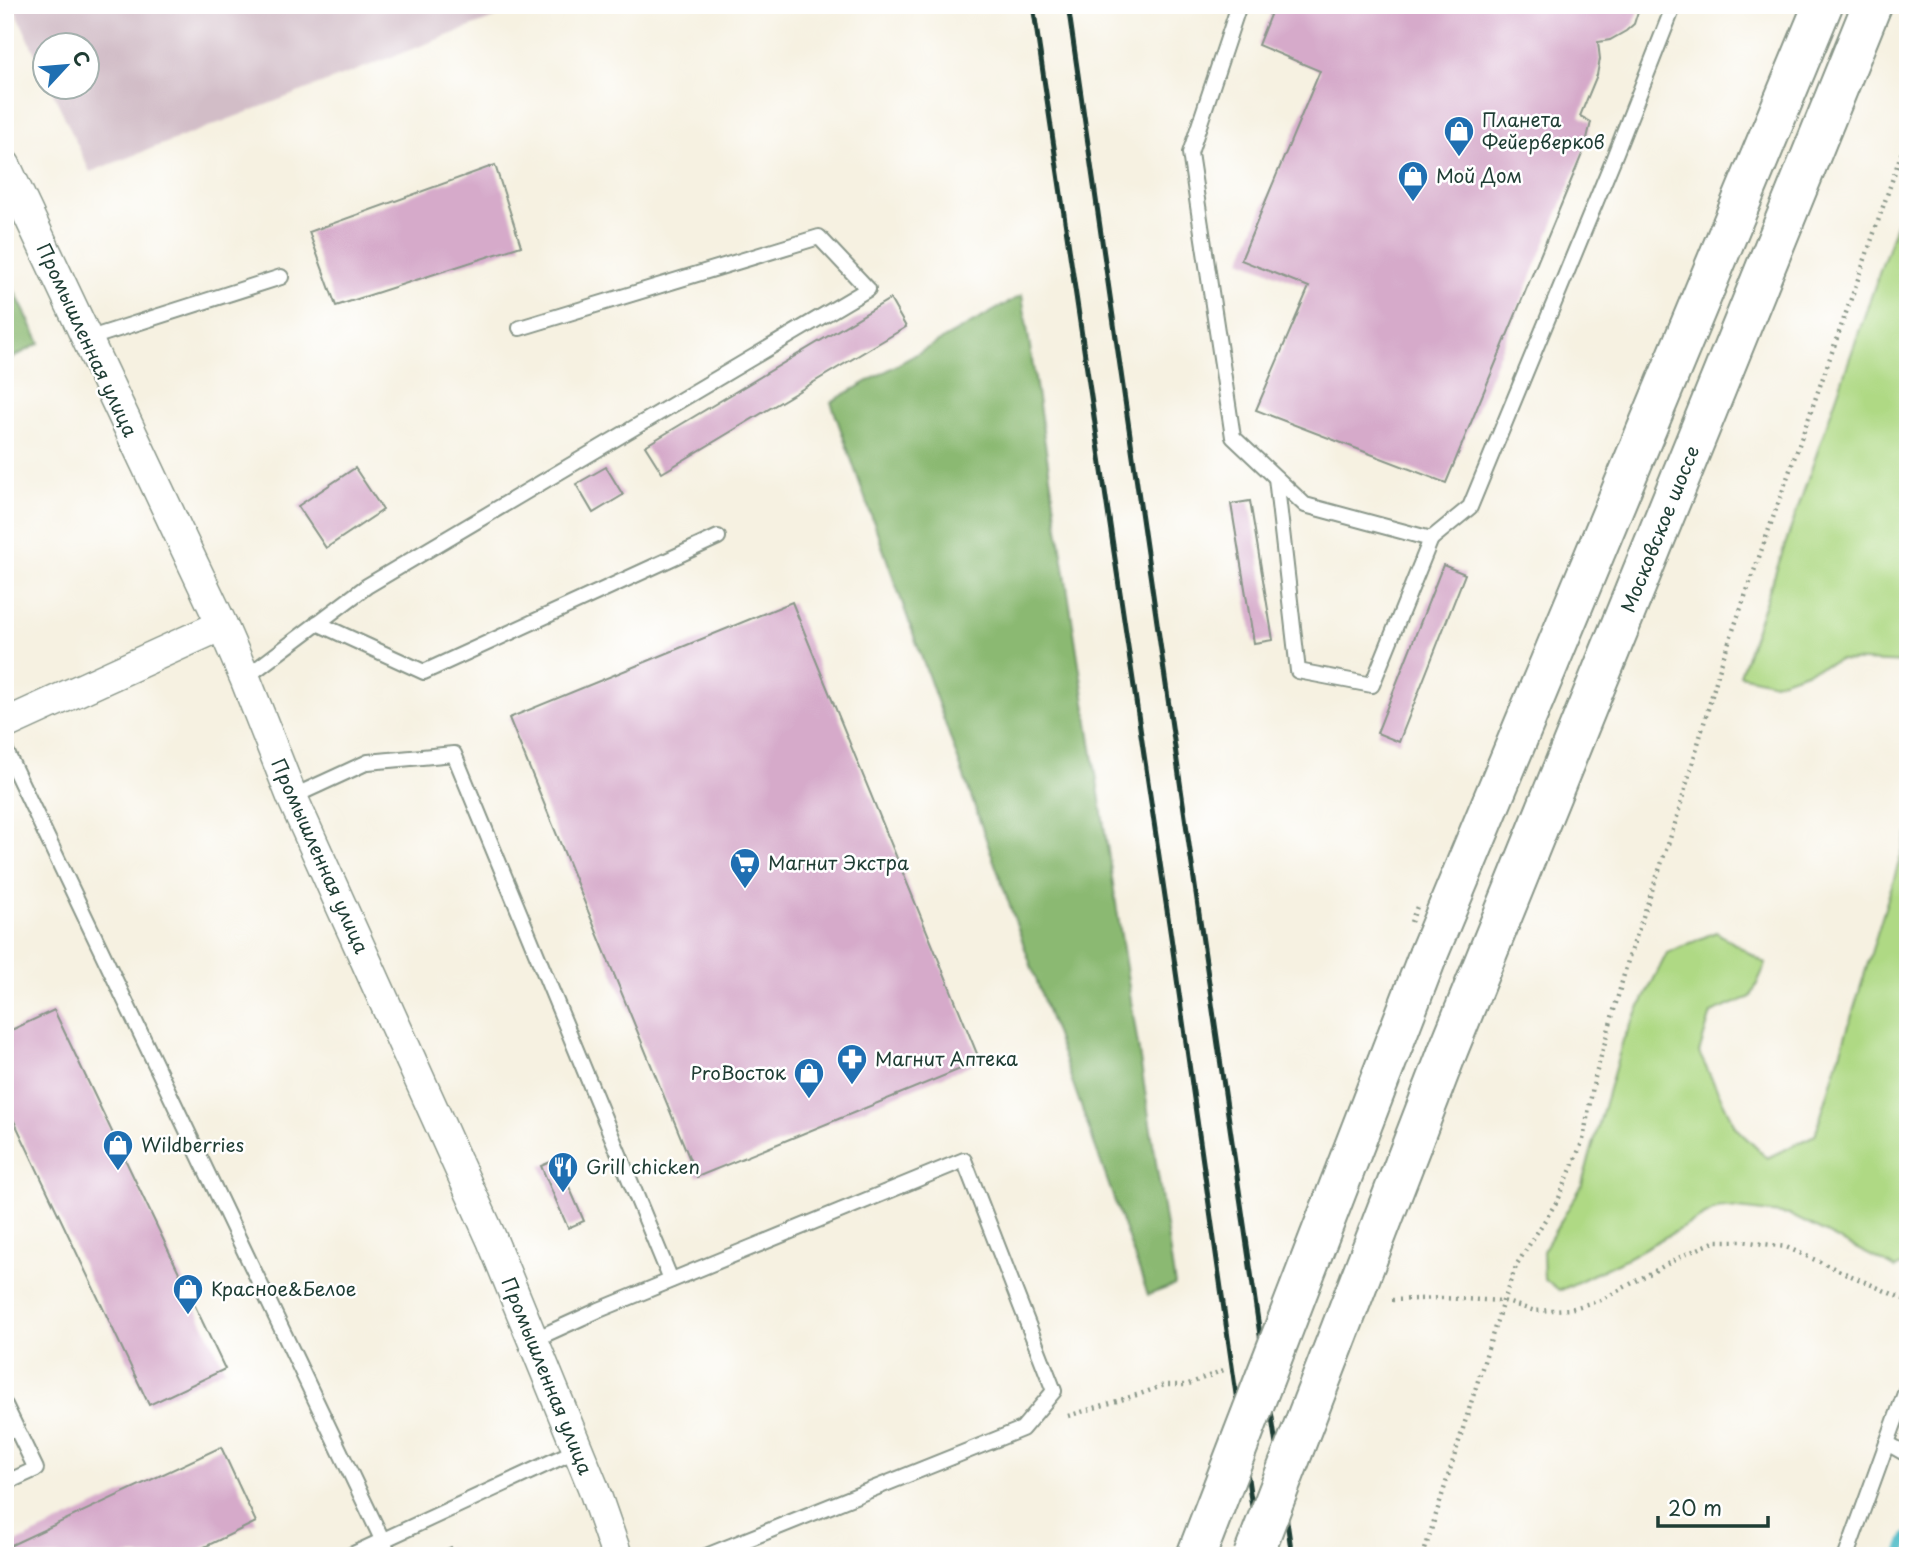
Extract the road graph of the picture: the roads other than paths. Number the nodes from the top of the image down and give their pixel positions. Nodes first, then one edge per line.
1 (1240, 5) edge
2 (1674, 5) edge
3 (1823, 5) edge
4 (1872, 5) edge
5 (5, 165) edge
6 (281, 277) dead end
7 (520, 328) dead end
8 (87, 339) junction
9 (1276, 478) junction
10 (718, 537) dead end
11 (1431, 539) junction
12 (317, 623) junction
13 (222, 625) junction
14 (245, 678) junction
15 (5, 724) edge
16 (5, 748) edge
17 (292, 797) junction
18 (671, 1280) junction
19 (533, 1340) junction
20 (1908, 1385) edge
21 (5, 1405) edge
22 (1887, 1443) junction
23 (577, 1450) junction
24 (1908, 1455) edge
25 (5, 1482) edge
26 (383, 1540) junction
27 (349, 1556) edge
28 (390, 1556) edge
29 (617, 1556) edge
30 (706, 1556) edge
31 (1196, 1556) edge
32 (1253, 1556) edge
33 (1846, 1556) edge

1 - 9 lane
2 - 11 lane
3 - 31 main road, bridge
4 - 32 main road, Московское шоссе, bridge
5 - 8 street, Промышленная улица
6 - 8 lane
7 - 12 lane
8 - 13 street, Промышленная улица
9 - 11 lane
9 - 11 lane
10 - 12 lane
12 - 14 lane
13 - 14 street, Промышленная улица
13 - 15 street
14 - 17 street, Промышленная улица
16 - 26 lane
17 - 18 lane
17 - 19 street, Промышленная улица
18 - 19 lane
18 - 30 lane
19 - 23 street, Промышленная улица
20 - 22 lane
21 - 25 lane
22 - 24 lane
22 - 33 lane
23 - 26 lane
23 - 29 street, Промышленная улица
26 - 27 lane
26 - 28 lane

